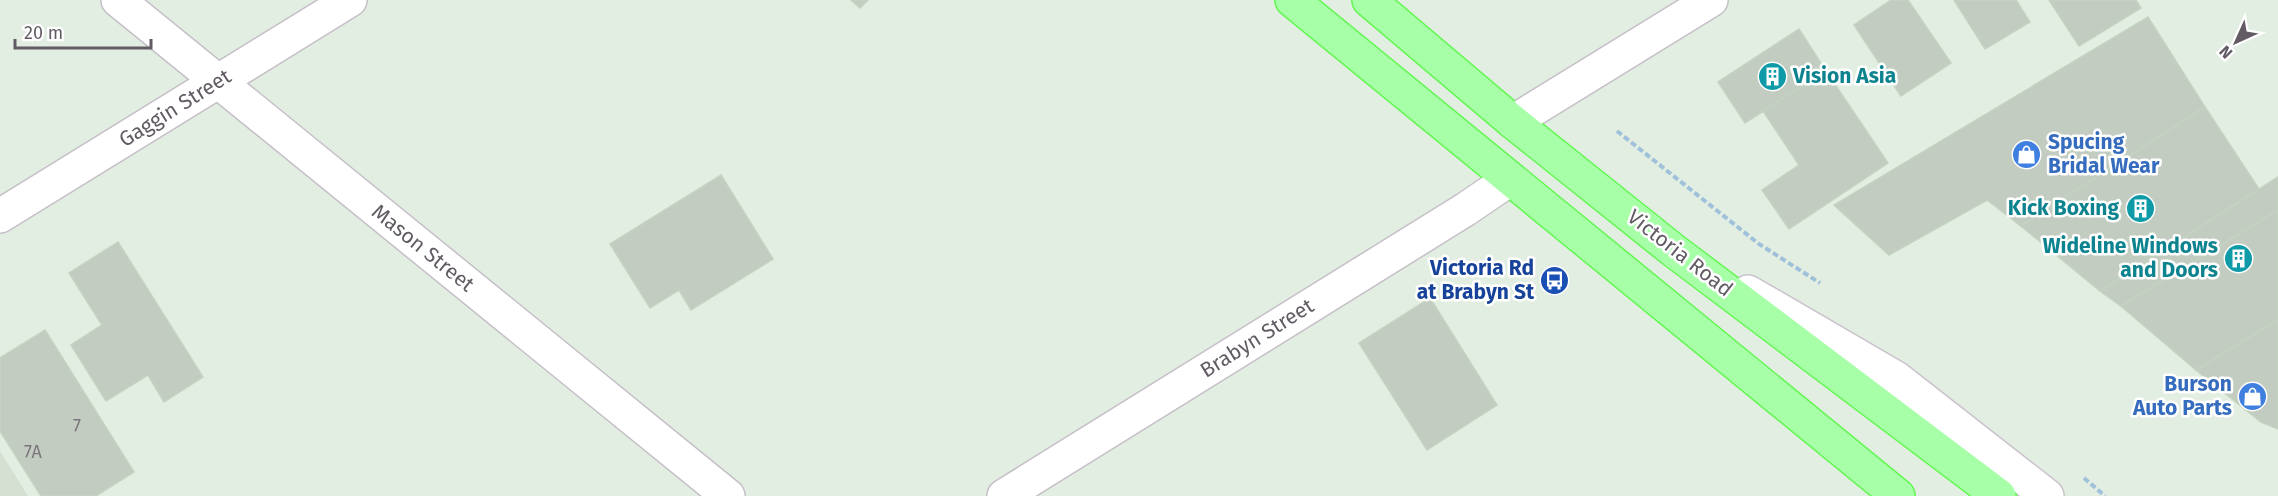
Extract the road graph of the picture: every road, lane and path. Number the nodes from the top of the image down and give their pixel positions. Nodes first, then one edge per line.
1 (118, 0) edge
2 (350, 0) edge
3 (1292, 0) edge
4 (1369, 0) edge
5 (1710, 0) edge
6 (219, 81) junction
7 (1513, 122) junction
8 (1510, 179) junction
9 (0, 216) edge
10 (1673, 250) junction
11 (728, 496) edge
12 (1004, 496) edge
13 (1898, 496) edge
14 (1999, 496) edge
15 (2047, 496) edge

1 - 6 street, Mason Street
2 - 6 street, Gaggin Street
3 - 8 main road
4 - 7 main road, Victoria Road
5 - 7 street
6 - 9 street, Gaggin Street
6 - 11 street, Mason Street
7 - 10 main road, Victoria Road
8 - 12 street, Brabyn Street
8 - 13 main road
10 - 14 main road, Victoria Road
10 - 15 street

